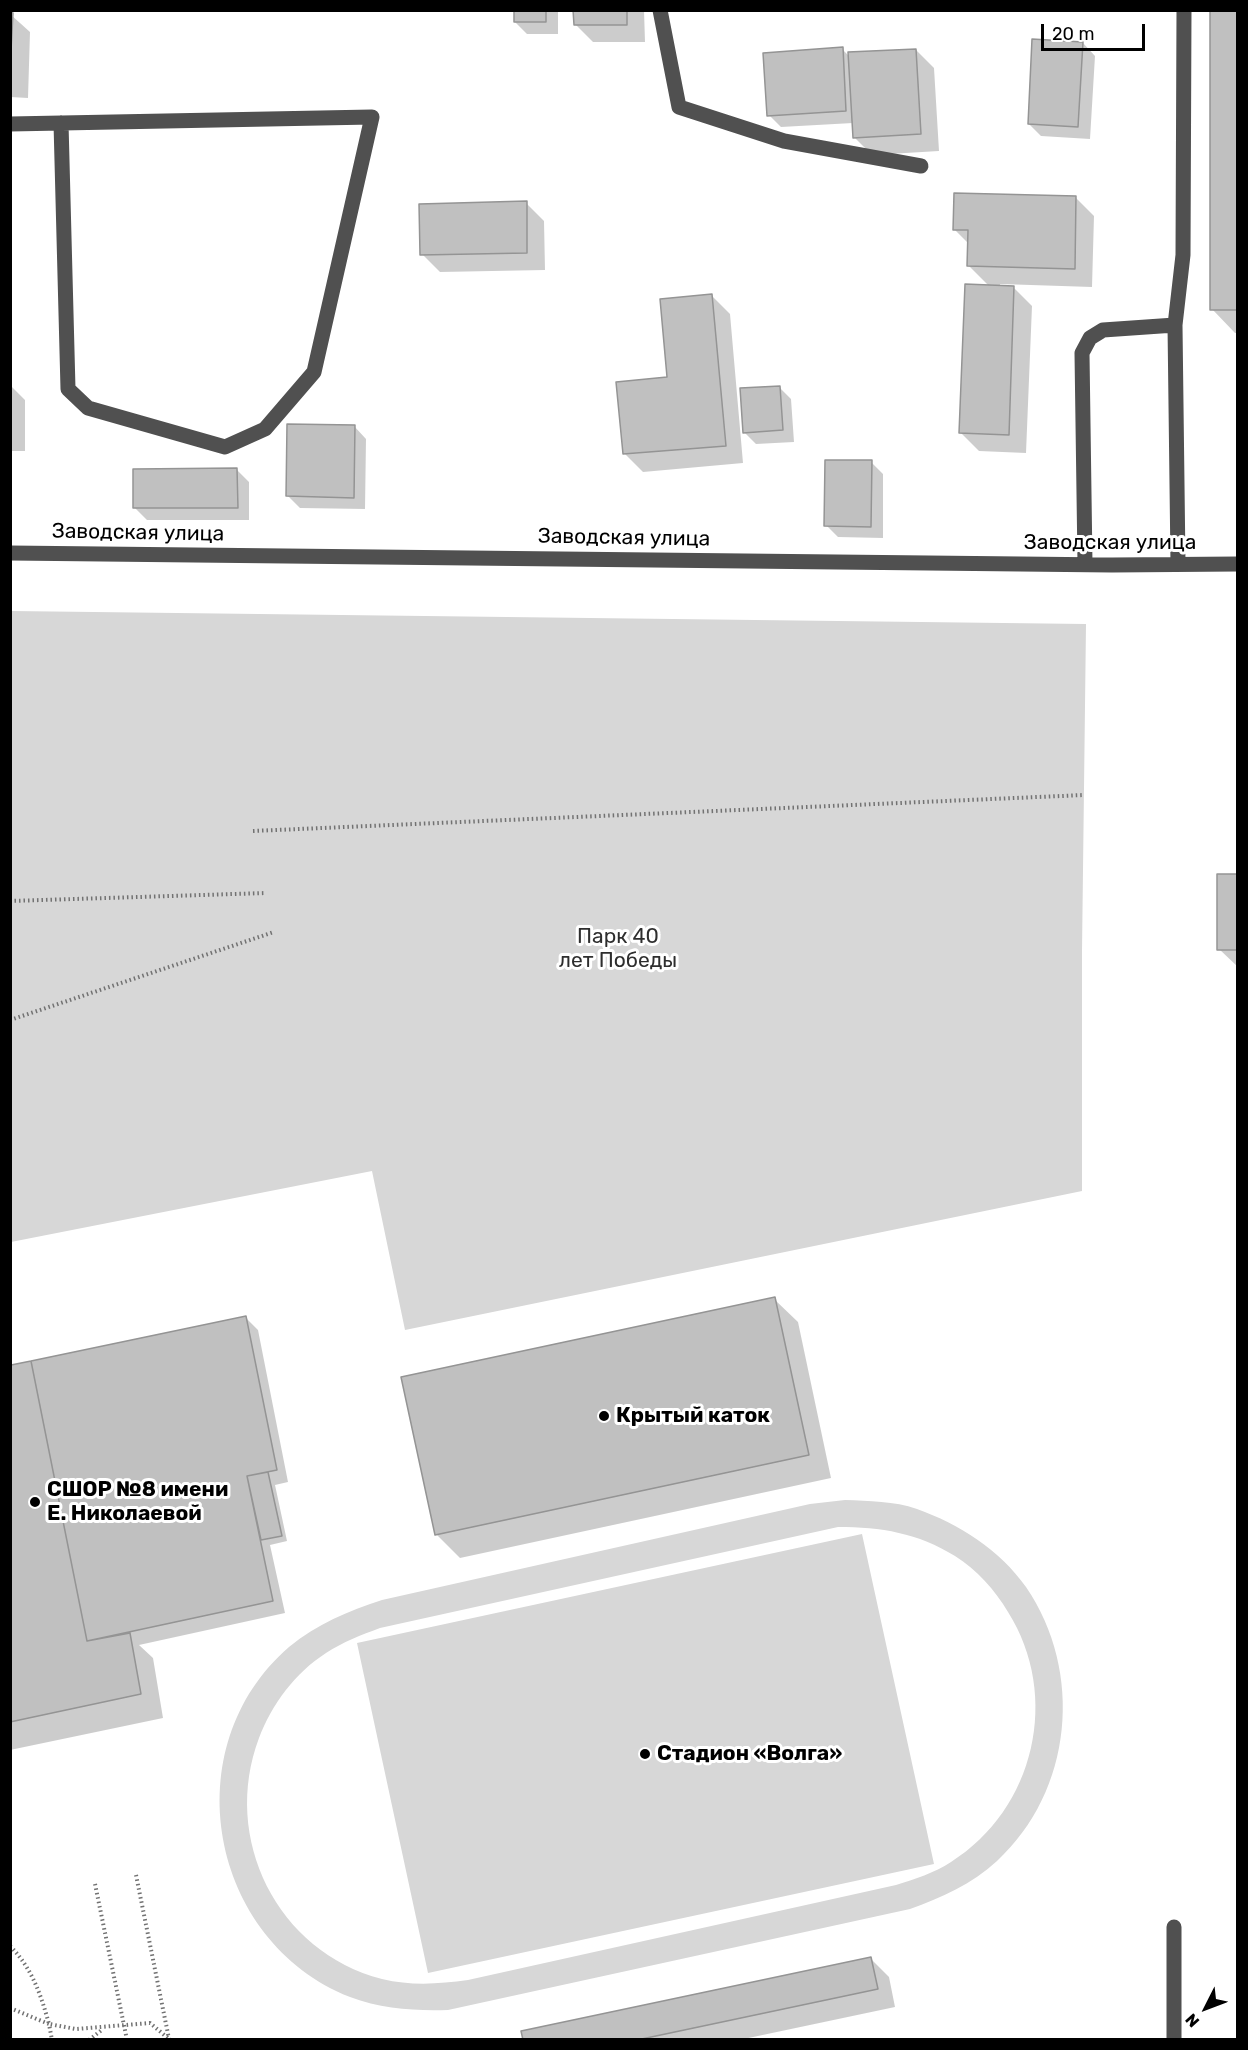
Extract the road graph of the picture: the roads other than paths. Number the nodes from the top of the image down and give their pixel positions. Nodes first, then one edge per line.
1 (660, 10) edge
2 (1184, 10) edge
3 (10, 123) edge
4 (61, 123) junction
5 (921, 166) dead end
6 (1175, 325) junction
7 (10, 552) edge
8 (1085, 564) junction
9 (1178, 564) junction
10 (1238, 564) edge
11 (1174, 1927) dead end
12 (1174, 2040) edge

1 - 5 street
2 - 6 street
3 - 4 street
4 - 4 street
6 - 8 street
6 - 9 street
7 - 8 street, Заводская улица
8 - 9 street, Заводская улица
9 - 10 street, Заводская улица
11 - 12 street

